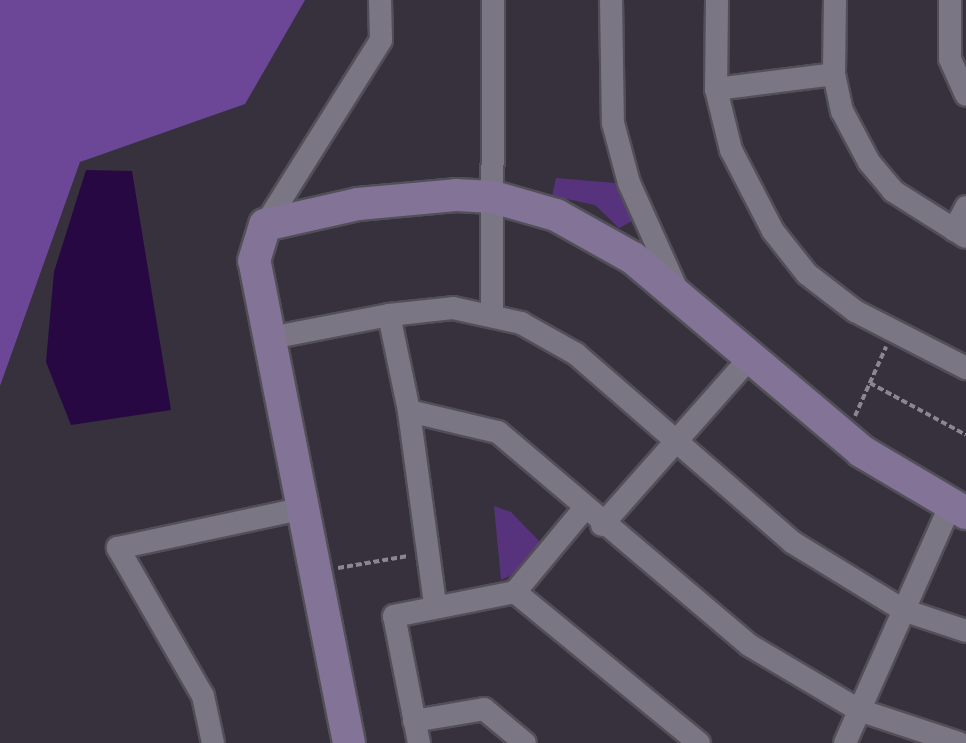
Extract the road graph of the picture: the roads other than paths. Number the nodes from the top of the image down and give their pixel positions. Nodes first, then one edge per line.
1 (380, 0) edge
2 (493, 0) edge
3 (611, 0) edge
4 (717, 0) edge
5 (835, 0) edge
6 (951, 0) edge
7 (834, 74) junction
8 (716, 89) junction
9 (966, 95) edge
10 (493, 197) junction
11 (966, 207) edge
12 (265, 225) junction
13 (960, 233) edge
14 (679, 295) junction
15 (389, 315) junction
16 (492, 315) junction
17 (270, 338) junction
18 (750, 358) junction
19 (964, 363) edge
20 (409, 411) junction
21 (676, 441) junction
22 (305, 508) junction
23 (584, 509) junction
24 (958, 510) edge
25 (602, 525) junction
26 (515, 592) junction
27 (435, 604) junction
28 (903, 610) junction
29 (966, 631) edge
30 (859, 711) junction
31 (414, 721) junction
32 (213, 743) edge
33 (349, 743) edge
34 (419, 743) edge
35 (525, 743) edge
36 (699, 743) edge
37 (845, 743) edge
38 (959, 743) edge

1 - 12 street
2 - 10 street
3 - 14 street
4 - 8 street
5 - 7 street
6 - 9 street
7 - 8 street
7 - 13 street
8 - 19 street
10 - 12 street
10 - 14 street
10 - 16 street
11 - 13 street
12 - 17 street
14 - 18 street
15 - 16 street
15 - 17 street
15 - 20 street
16 - 21 street
17 - 22 street
18 - 21 street
18 - 24 street
20 - 23 street
20 - 27 street
21 - 25 street
21 - 28 street
22 - 32 street
22 - 33 street
23 - 25 street
23 - 26 street
24 - 28 street
25 - 30 street
26 - 27 street
26 - 36 street
27 - 31 street
28 - 29 street
28 - 30 street
30 - 37 street
30 - 38 street
31 - 34 street
31 - 35 street

